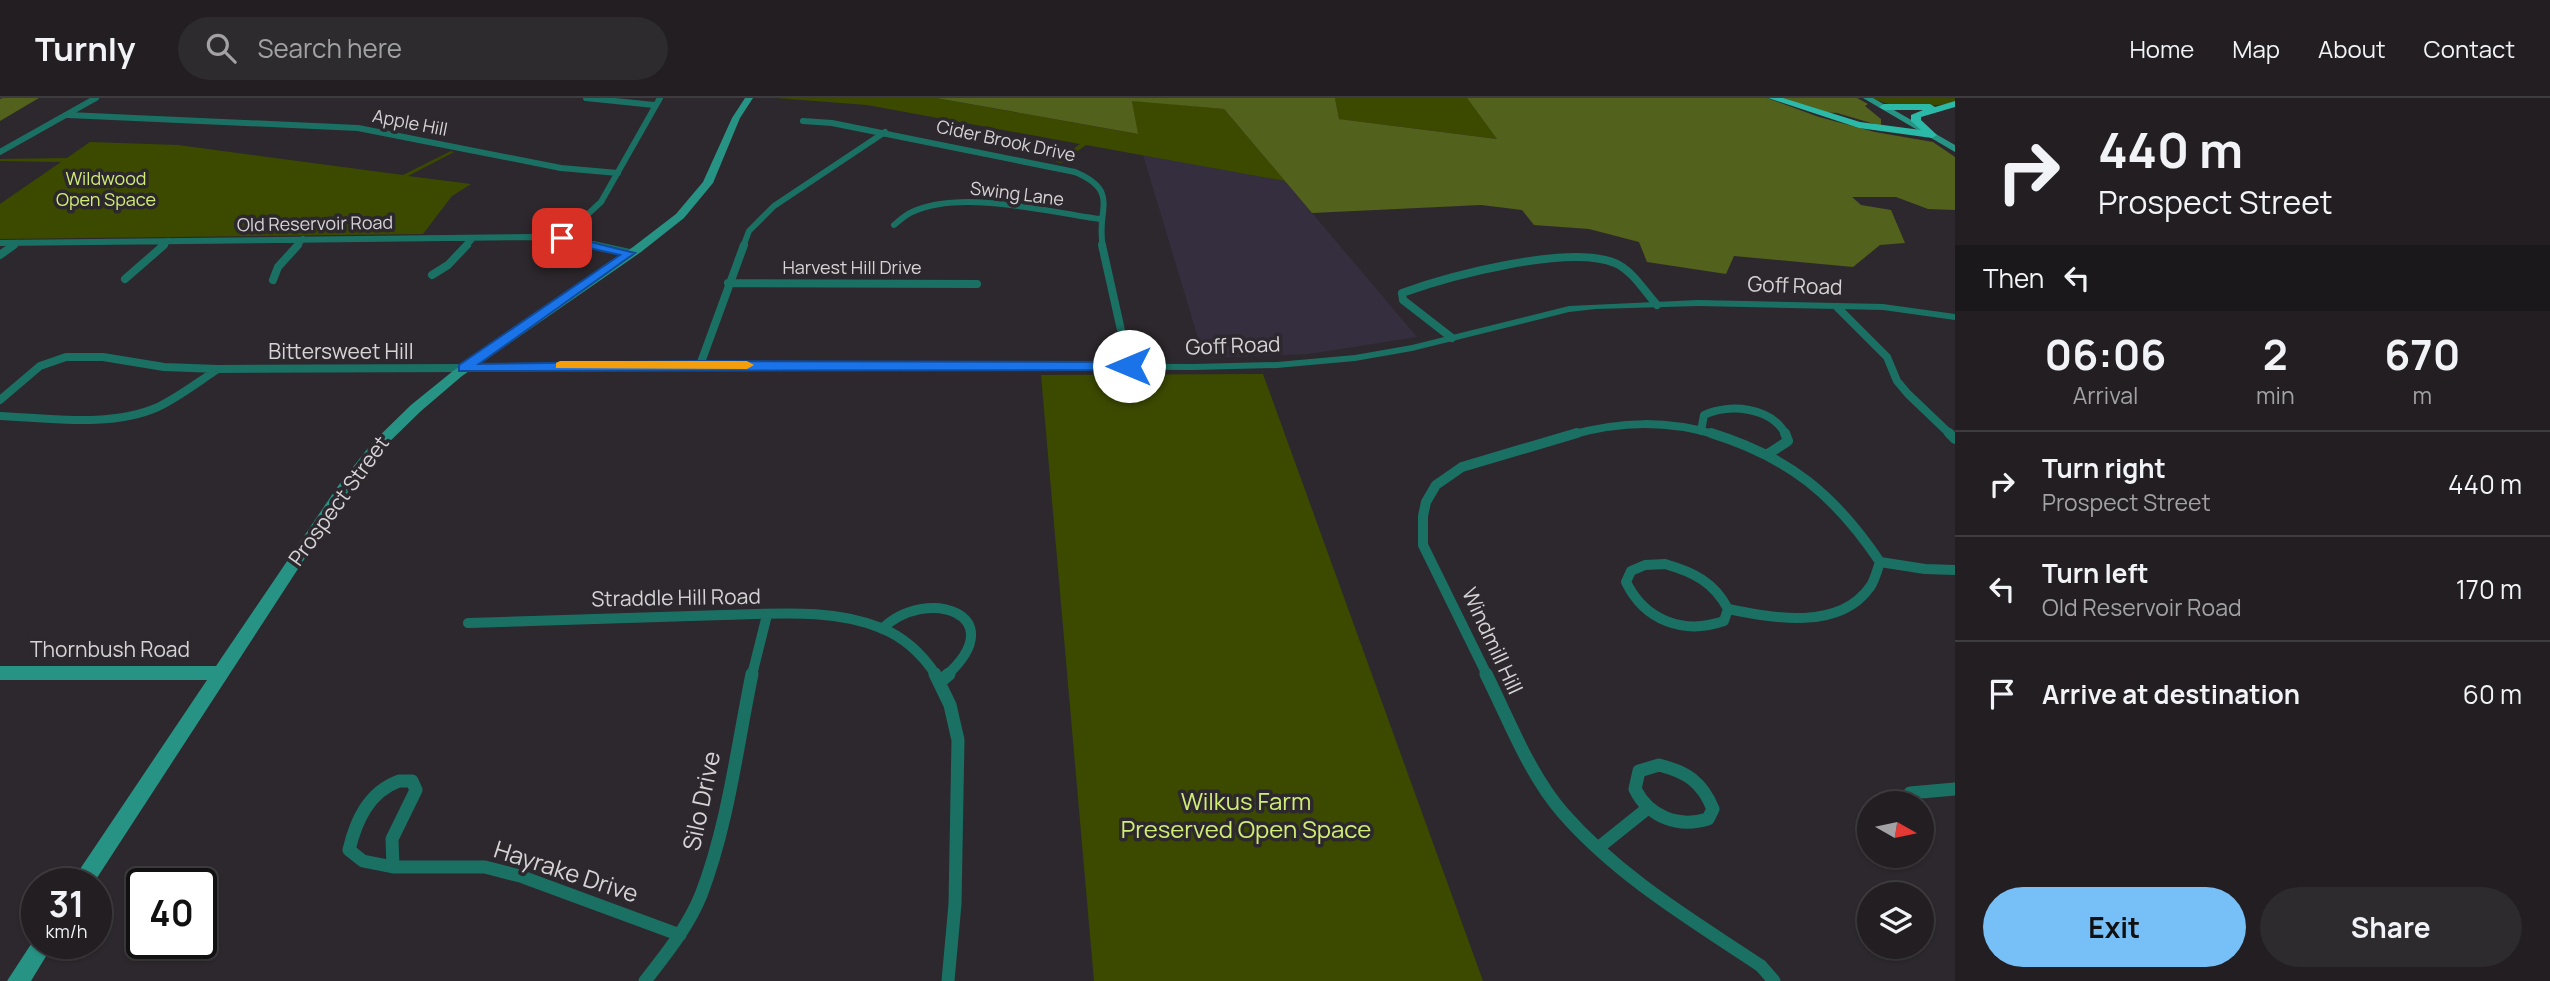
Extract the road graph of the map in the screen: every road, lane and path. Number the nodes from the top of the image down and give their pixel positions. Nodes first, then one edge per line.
1 (96, 98) edge
2 (586, 98) edge
3 (660, 98) edge
4 (749, 98) edge
5 (1773, 98) edge
6 (1867, 98) edge
7 (1955, 104) edge
8 (654, 105) junction
9 (1942, 106) junction
10 (1884, 107) junction
11 (68, 115) junction
12 (803, 121) dead end
13 (885, 132) junction
14 (1932, 135) junction
15 (1955, 149) edge
16 (0, 152) edge
17 (618, 173) junction
18 (1100, 219) junction
19 (894, 225) dead end
20 (473, 238) junction
21 (562, 238) junction
22 (303, 239) junction
23 (167, 241) junction
24 (0, 243) edge
25 (17, 243) junction
26 (629, 253) junction
27 (0, 255) edge
28 (432, 275) dead end
29 (125, 279) dead end
30 (273, 279) dead end
31 (728, 283) junction
32 (976, 284) dead end
33 (1657, 305) junction
34 (1837, 307) junction
35 (1955, 317) edge
36 (1452, 338) junction
37 (700, 365) junction
38 (1129, 366) junction
39 (464, 368) junction
40 (218, 369) junction
41 (0, 400) edge
42 (0, 416) edge
43 (1701, 430) junction
44 (1955, 439) edge
45 (1768, 454) junction
46 (1880, 562) junction
47 (1955, 570) edge
48 (1728, 609) junction
49 (767, 615) junction
50 (468, 623) dead end
51 (882, 629) junction
52 (0, 673) edge
53 (220, 673) junction
54 (941, 681) junction
55 (1955, 789) edge
56 (1932, 791) edge
57 (1648, 807) junction
58 (1598, 848) junction
59 (393, 867) junction
60 (92, 868) edge
61 (680, 935) junction
62 (32, 959) edge
63 (18, 981) edge
64 (645, 981) edge
65 (948, 981) edge
66 (1774, 981) edge

1 - 11 street
2 - 8 street
3 - 8 street
4 - 26 main road, Prospect Street
5 - 14 highway
6 - 10 main road
7 - 9 highway
8 - 17 street
9 - 10 highway
9 - 14 highway
10 - 14 main road
11 - 16 street
11 - 17 street, Apple Hill
12 - 13 street, Cider Brook Drive
13 - 18 street, Cider Brook Drive
13 - 31 street
14 - 15 main road
17 - 21 street
18 - 19 street, Swing Lane
18 - 38 street, Cider Brook Drive
20 - 21 street, Old Reservoir Road
20 - 22 street, Old Reservoir Road
20 - 28 street
21 - 26 street, Old Reservoir Road
22 - 23 street, Old Reservoir Road
22 - 30 street
23 - 25 street, Old Reservoir Road
23 - 29 street
24 - 25 street, Old Reservoir Road
25 - 27 street
26 - 39 main road, Prospect Street
31 - 32 street, Harvest Hill Drive
31 - 37 street
33 - 34 street, Goff Road
33 - 36 street, Goff Road
33 - 36 street
34 - 35 street, Goff Road
34 - 44 street
36 - 38 street, Goff Road
37 - 38 street, Goff Road
37 - 39 street, Goff Road
39 - 40 street, Bittersweet Hill
39 - 53 main road, Prospect Street
40 - 41 street, Bittersweet Hill
40 - 42 street
43 - 45 street, Windmill Hill
43 - 45 street
43 - 58 street, Windmill Hill
45 - 46 street, Windmill Hill
46 - 47 street
46 - 48 street
48 - 48 street
49 - 50 street, Straddle Hill Road
49 - 51 street, Straddle Hill Road
49 - 61 street, Silo Drive
51 - 54 street, Straddle Hill Road
51 - 54 street
52 - 53 main road, Thornbush Road
53 - 60 main road, Prospect Street
54 - 65 street, Straddle Hill Road
55 - 56 street
57 - 57 street
57 - 58 street
58 - 66 street, Windmill Hill
59 - 59 street, Hayrake Drive
59 - 61 street, Hayrake Drive
61 - 64 street, Silo Drive
62 - 63 main road

